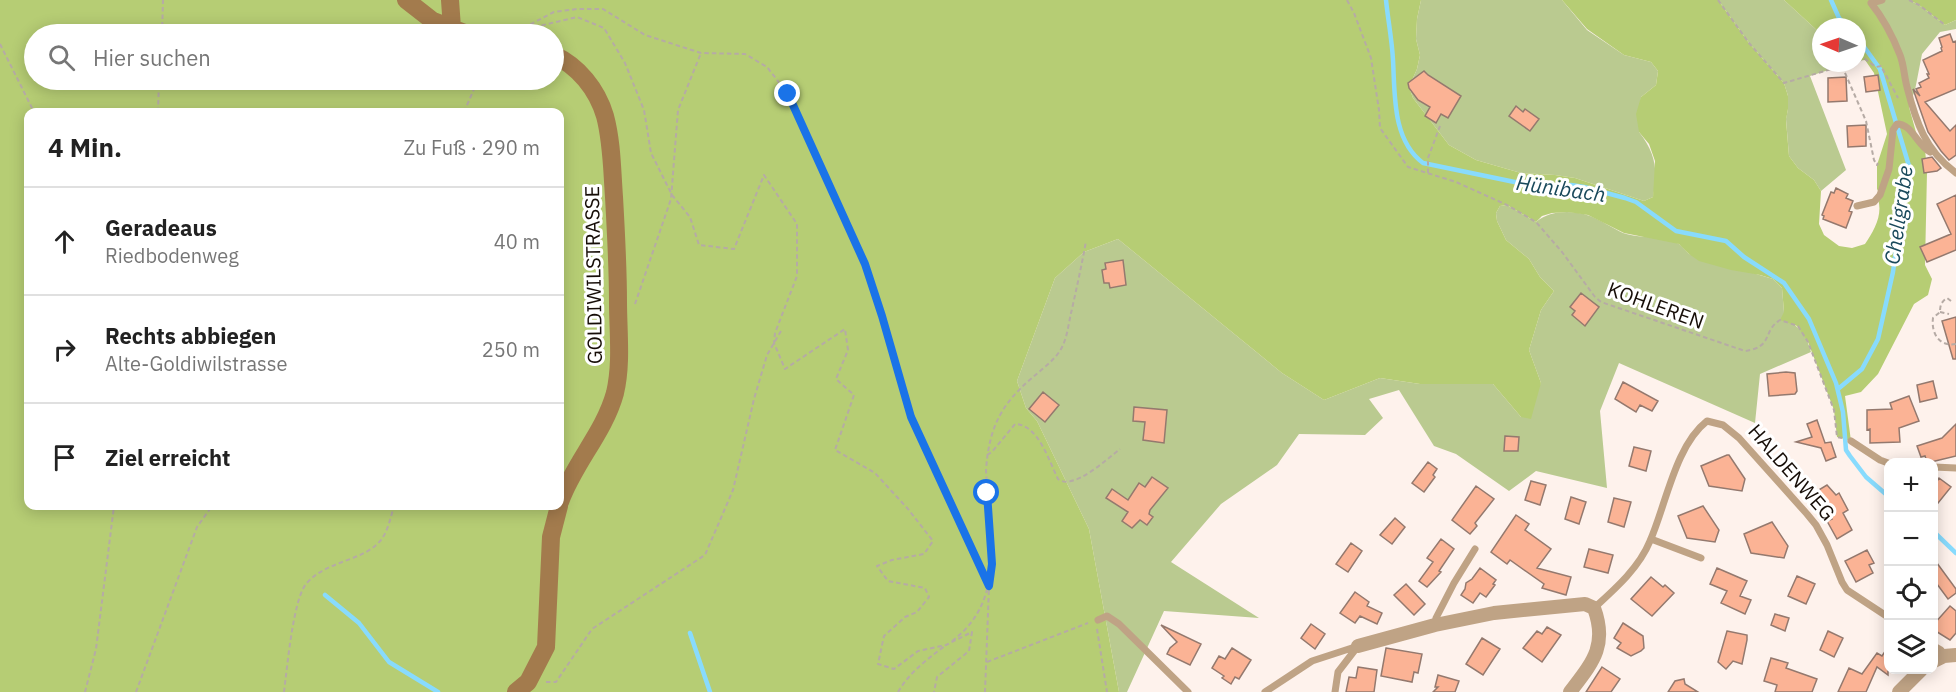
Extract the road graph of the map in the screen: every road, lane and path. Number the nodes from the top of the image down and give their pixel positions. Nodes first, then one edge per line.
1 (163, 0) edge
2 (406, 0) edge
3 (450, 0) edge
4 (1347, 0) edge
5 (1718, 0) edge
6 (1882, 0) edge
7 (1909, 0) edge
8 (162, 24) edge
9 (441, 24) edge
10 (458, 24) edge
11 (531, 24) edge
12 (547, 24) edge
13 (1945, 25) dead end
14 (0, 44) edge
15 (701, 53) junction
16 (564, 60) edge
17 (1866, 60) edge
18 (1881, 66) dead end
19 (1822, 72) edge
20 (1845, 72) edge
21 (159, 90) edge
22 (474, 90) edge
23 (32, 108) edge
24 (158, 108) edge
25 (466, 108) edge
26 (1440, 126) dead end
27 (1935, 153) junction
28 (1880, 160) dead end
29 (1428, 172) junction
30 (1956, 173) edge
31 (672, 195) junction
32 (1857, 206) dead end
33 (1086, 241) dead end
34 (1951, 301) dead end
35 (633, 308) dead end
36 (1940, 312) junction
37 (1949, 314) dead end
38 (782, 331) dead end
39 (774, 343) junction
40 (1956, 344) edge
41 (1837, 437) dead end
42 (1851, 441) dead end
43 (1120, 449) dead end
44 (987, 455) junction
45 (1884, 462) edge
46 (1938, 467) edge
47 (1956, 468) edge
48 (564, 491) edge
49 (113, 510) edge
50 (209, 510) edge
51 (392, 510) edge
52 (558, 510) edge
53 (1651, 538) junction
54 (1475, 549) dead end
55 (1701, 558) dead end
56 (989, 586) junction
57 (1594, 608) junction
58 (1884, 614) edge
59 (1098, 620) junction
60 (1435, 624) junction
61 (946, 645) junction
62 (1358, 646) junction
63 (987, 662) junction
64 (1917, 674) edge
65 (522, 687) edge
66 (85, 692) edge
67 (136, 692) edge
68 (284, 692) edge
69 (898, 692) edge
70 (934, 692) edge
71 (985, 692) edge
72 (1107, 692) edge
73 (1188, 692) edge
74 (1265, 692) edge
75 (1335, 692) edge
76 (1570, 692) edge
77 (1899, 692) edge

1 - 8 path
2 - 9 street
3 - 10 street
4 - 29 path
5 - 19 path
6 - 27 lane
7 - 13 path
11 - 15 path
12 - 31 path
14 - 23 path
15 - 31 path
15 - 56 path
16 - 48 street, GOLDIWILSTRASSE
17 - 18 path
20 - 28 path
21 - 24 path
22 - 25 path
26 - 29 path
27 - 30 lane
27 - 32 lane
29 - 41 path, KOHLEREN
31 - 35 path
31 - 39 path
33 - 44 path
34 - 36 path
36 - 37 path
36 - 40 path
38 - 39 path
39 - 61 path
39 - 65 path
42 - 45 lane
43 - 44 path
44 - 56 path
46 - 47 lane
49 - 66 path
50 - 67 path
51 - 68 path
52 - 65 street, GOLDIWILSTRASSE
53 - 55 lane
53 - 57 lane, HALDENWEG
53 - 58 lane, HALDENWEG
54 - 60 lane
56 - 61 path
56 - 63 path
57 - 60 street
57 - 76 street
59 - 63 path
59 - 72 path
59 - 73 lane
60 - 62 street
61 - 69 path
61 - 70 path
62 - 74 lane
62 - 75 lane
63 - 71 path
64 - 77 street

